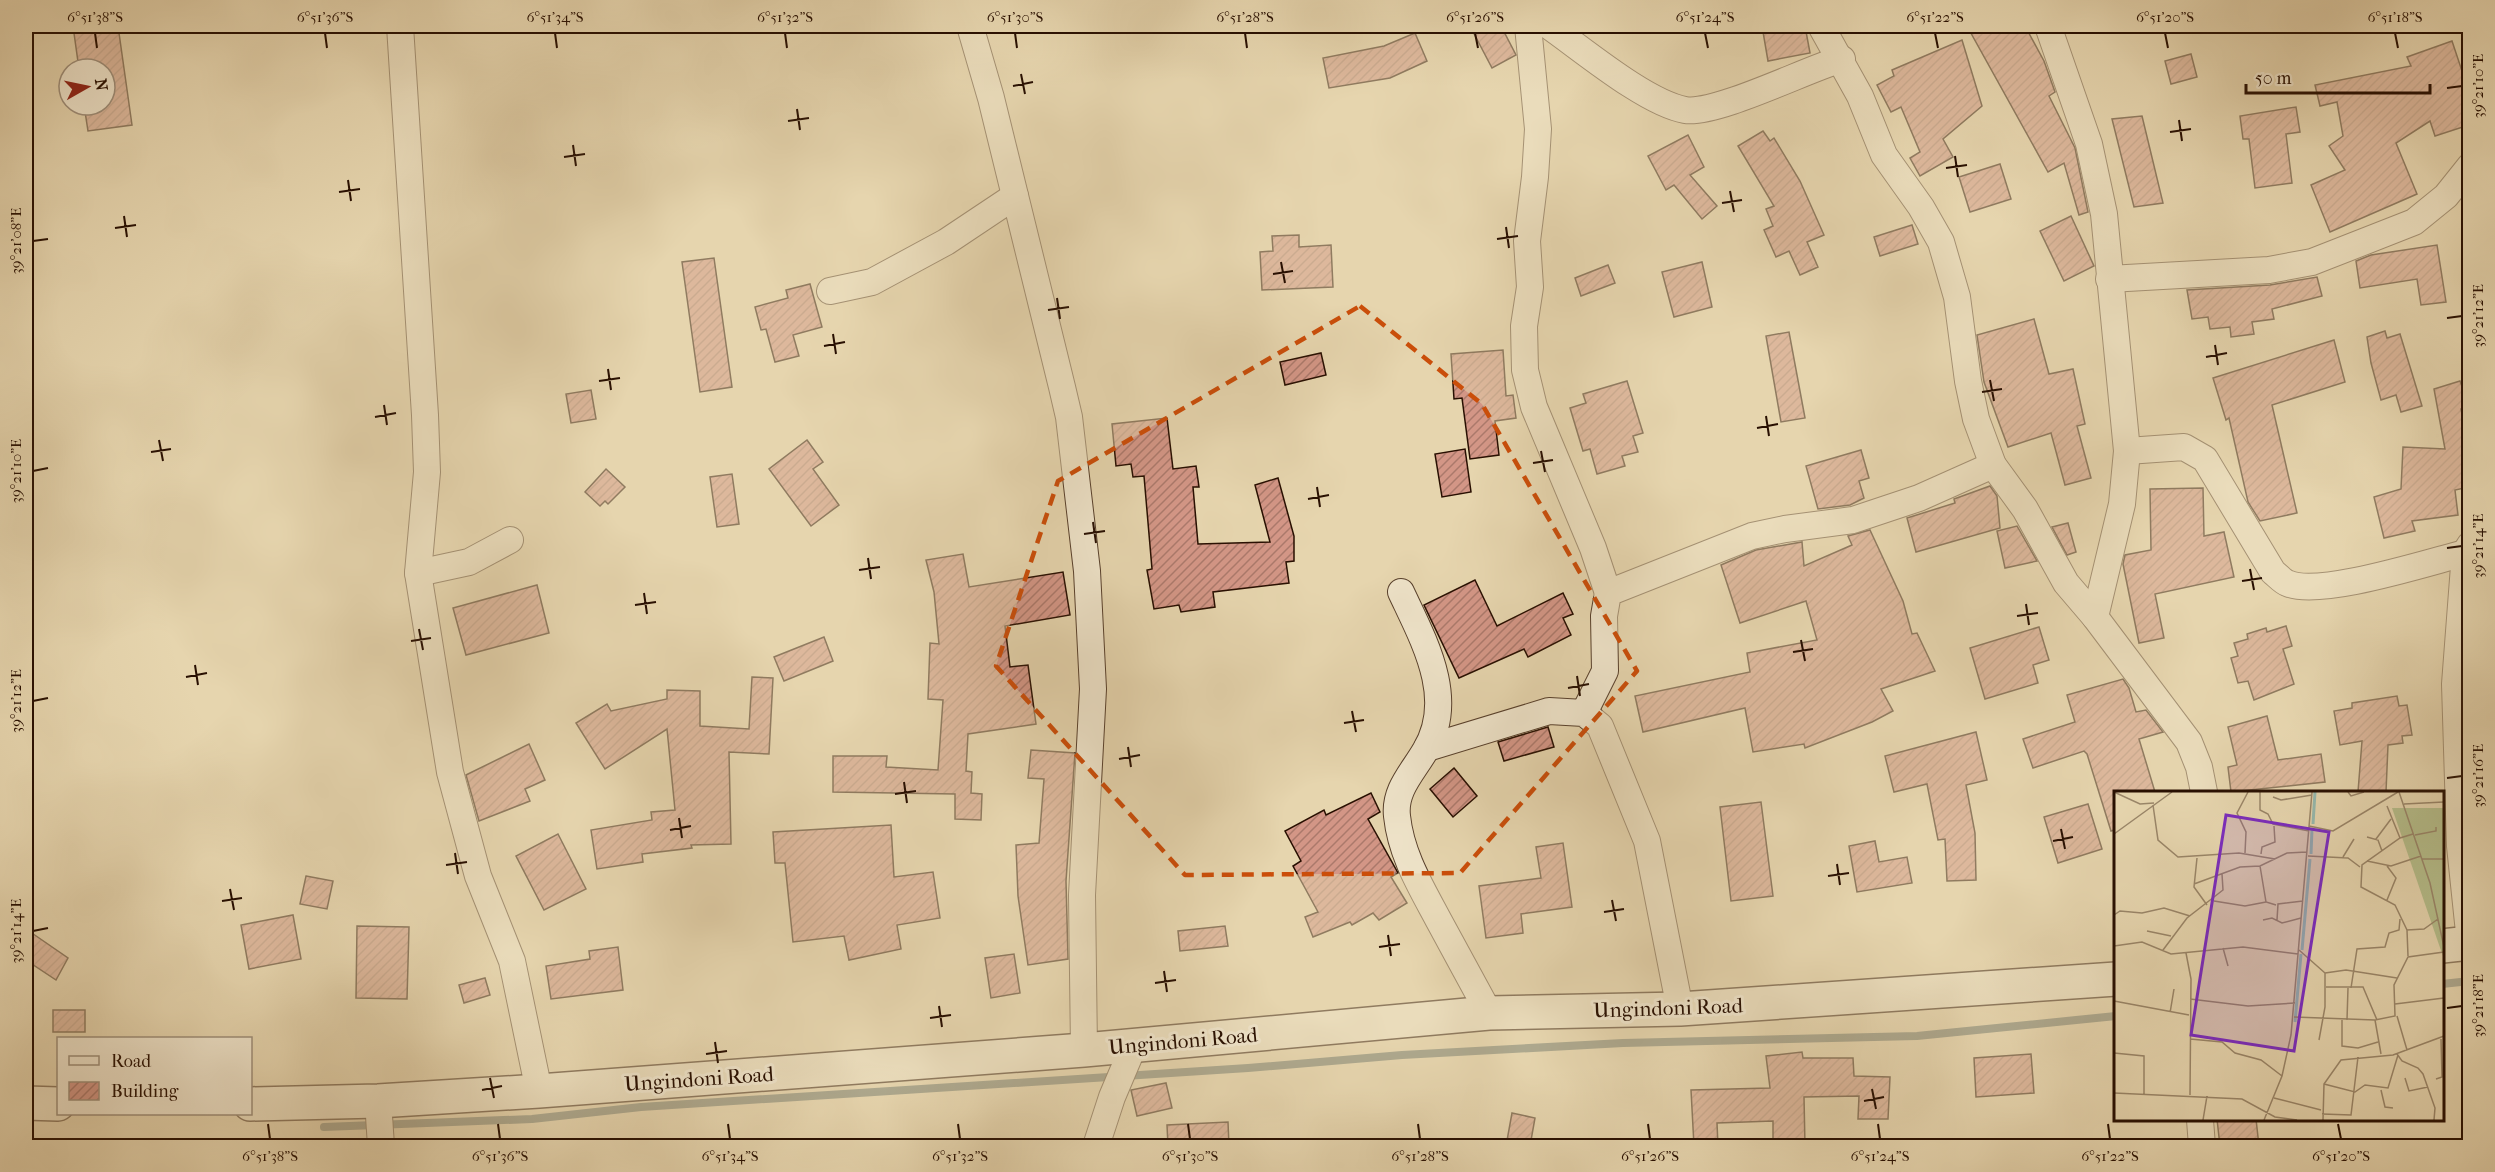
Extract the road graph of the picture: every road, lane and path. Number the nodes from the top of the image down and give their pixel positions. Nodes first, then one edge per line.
1 (400, 26) edge
2 (970, 26) edge
3 (1527, 26) edge
4 (1549, 26) edge
5 (1821, 26) edge
6 (2048, 26) edge
7 (1842, 58) junction
8 (2469, 166) edge
9 (1015, 196) junction
10 (2109, 279) junction
11 (830, 291) dead end
12 (2127, 451) junction
13 (1993, 465) junction
14 (510, 540) dead end
15 (2467, 549) edge
16 (418, 573) junction
17 (1401, 592) dead end
18 (1608, 593) junction
19 (2095, 617) junction
20 (1584, 713) junction
21 (1427, 748) junction
22 (2204, 791) edge
23 (2469, 943) edge
24 (2444, 946) edge
25 (2114, 979) edge
26 (1680, 1009) junction
27 (1489, 1013) junction
28 (1134, 1045) junction
29 (1084, 1050) junction
30 (539, 1091) junction
31 (378, 1101) junction
32 (26, 1103) edge
33 (57, 1104) edge
34 (252, 1104) edge
35 (2200, 1121) edge
36 (381, 1146) edge
37 (1096, 1146) edge
38 (2202, 1146) edge

1 - 16 street
2 - 9 street
3 - 18 street
4 - 7 street
5 - 7 street
6 - 10 street
7 - 13 street
8 - 10 street
9 - 11 street
9 - 29 street
10 - 12 street
12 - 15 street
12 - 19 street
13 - 18 street
13 - 19 street
14 - 16 street
15 - 23 street
16 - 30 street
17 - 21 street
18 - 20 street
19 - 22 street
20 - 21 street
20 - 26 street
21 - 27 street
23 - 24 main road
25 - 26 main road, Ungindoni Road
26 - 27 main road, Ungindoni Road
27 - 28 main road, Ungindoni Road
28 - 29 main road, Ungindoni Road
28 - 37 street
29 - 30 main road, Ungindoni Road
30 - 31 main road, Ungindoni Road
31 - 34 main road, Ungindoni Road
31 - 36 street
32 - 33 main road
35 - 38 street

